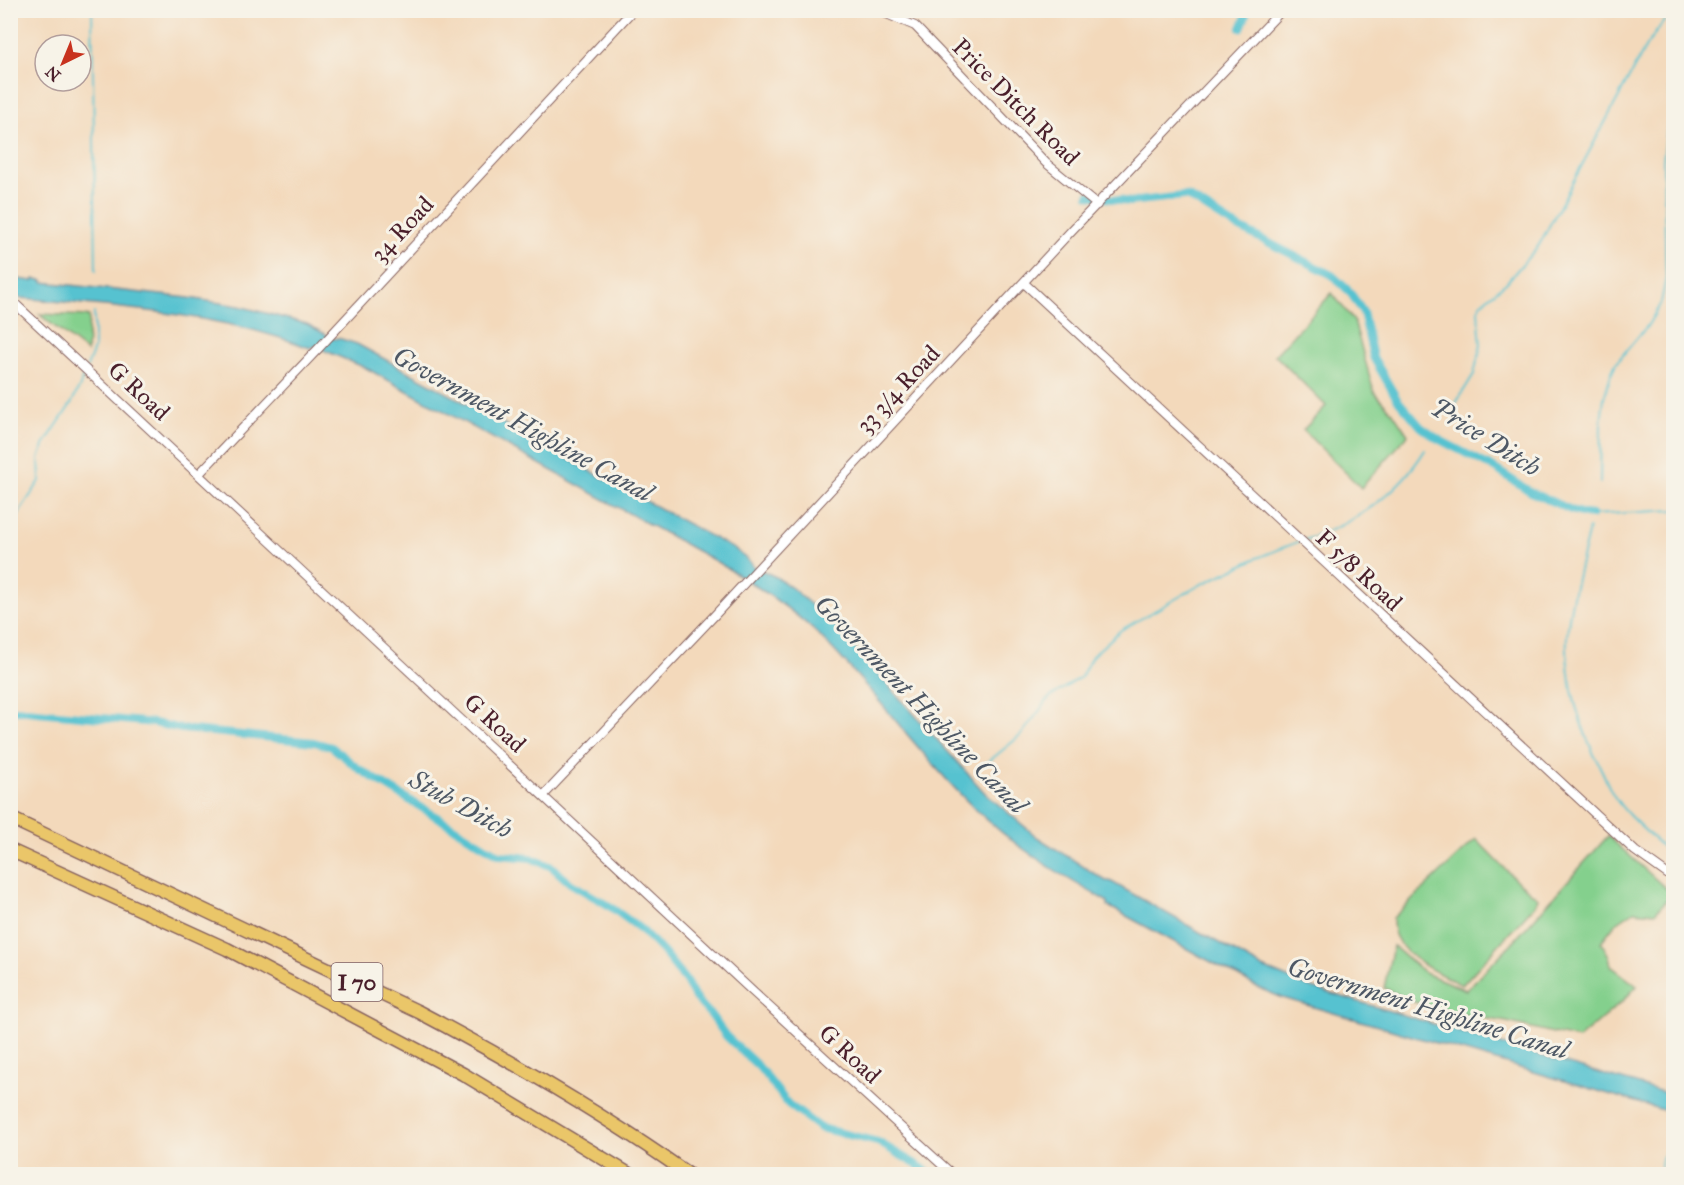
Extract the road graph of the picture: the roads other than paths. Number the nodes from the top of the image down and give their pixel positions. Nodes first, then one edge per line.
1 (633, 10) edge
2 (877, 10) edge
3 (1282, 10) edge
4 (1097, 205) junction
5 (1024, 283) junction
6 (12, 302) edge
7 (199, 474) junction
8 (543, 795) junction
9 (10, 818) edge
10 (10, 850) edge
11 (1674, 879) edge
12 (629, 1174) edge
13 (688, 1174) edge
14 (952, 1174) edge

1 - 7 street, 34 Road
2 - 4 street, Price Ditch Road
3 - 4 street, 33 3/4 Road
4 - 5 street, 33 3/4 Road
5 - 8 street, 33 3/4 Road
5 - 11 street, F 5/8 Road
6 - 7 street, G Road
7 - 8 street, G Road
8 - 14 street, G Road
9 - 13 highway, I 70
10 - 12 highway, I 70

